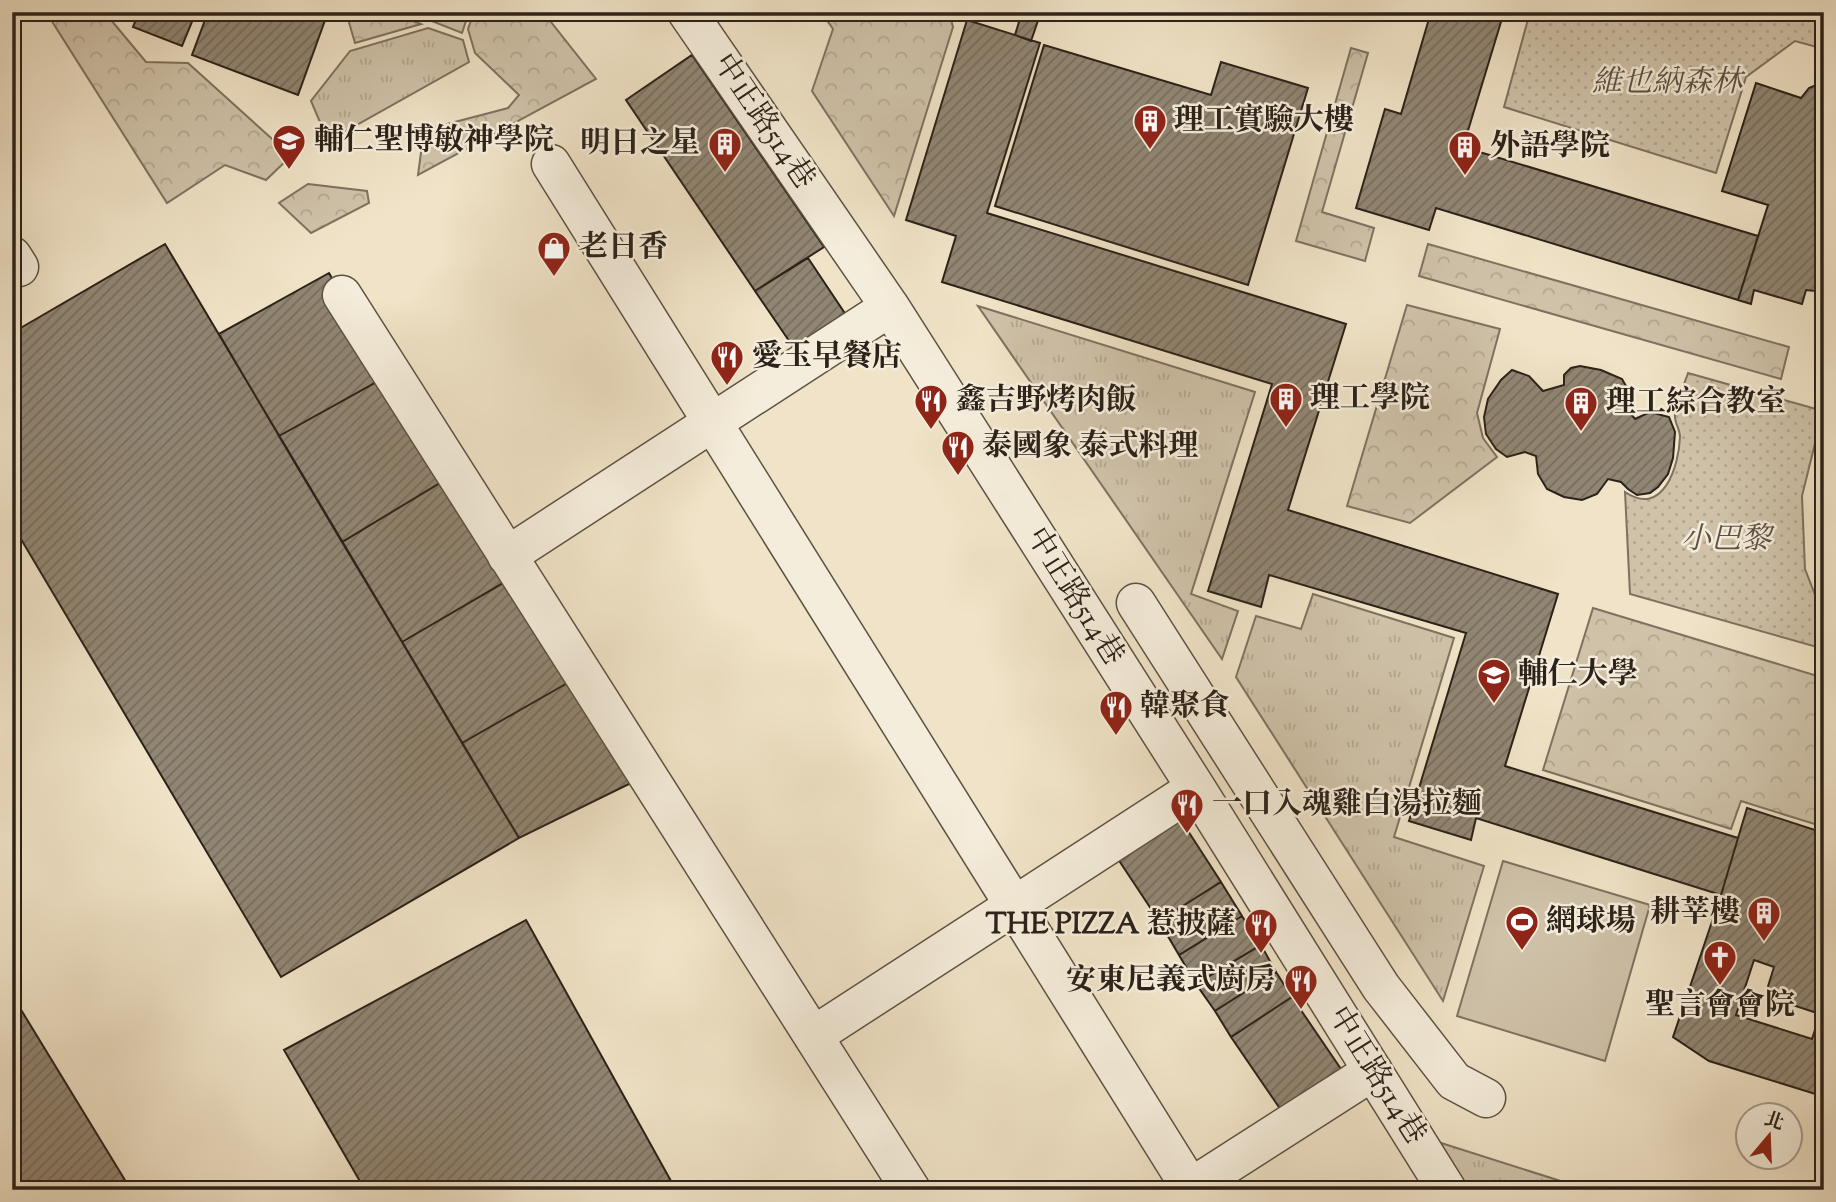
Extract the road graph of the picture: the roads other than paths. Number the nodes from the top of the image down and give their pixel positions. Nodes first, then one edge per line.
1 (687, 12) edge
2 (551, 164) dead end
3 (342, 295) dead end
4 (890, 307) junction
5 (712, 423) junction
6 (507, 556) junction
7 (1136, 603) dead end
8 (1196, 788) junction
9 (1014, 906) junction
10 (813, 1036) junction
11 (1373, 1071) junction
12 (1486, 1098) dead end
13 (1190, 1189) edge
14 (911, 1190) edge
15 (1447, 1190) edge

1 - 4 street, 中正路514巷
2 - 5 street
3 - 6 street
4 - 5 street
4 - 8 street, 中正路514巷
5 - 6 street
5 - 9 street
6 - 10 street
7 - 12 street
8 - 9 street
8 - 11 street, 中正路514巷
9 - 10 street
9 - 13 street
10 - 14 street
11 - 13 street
11 - 15 street, 中正路514巷

